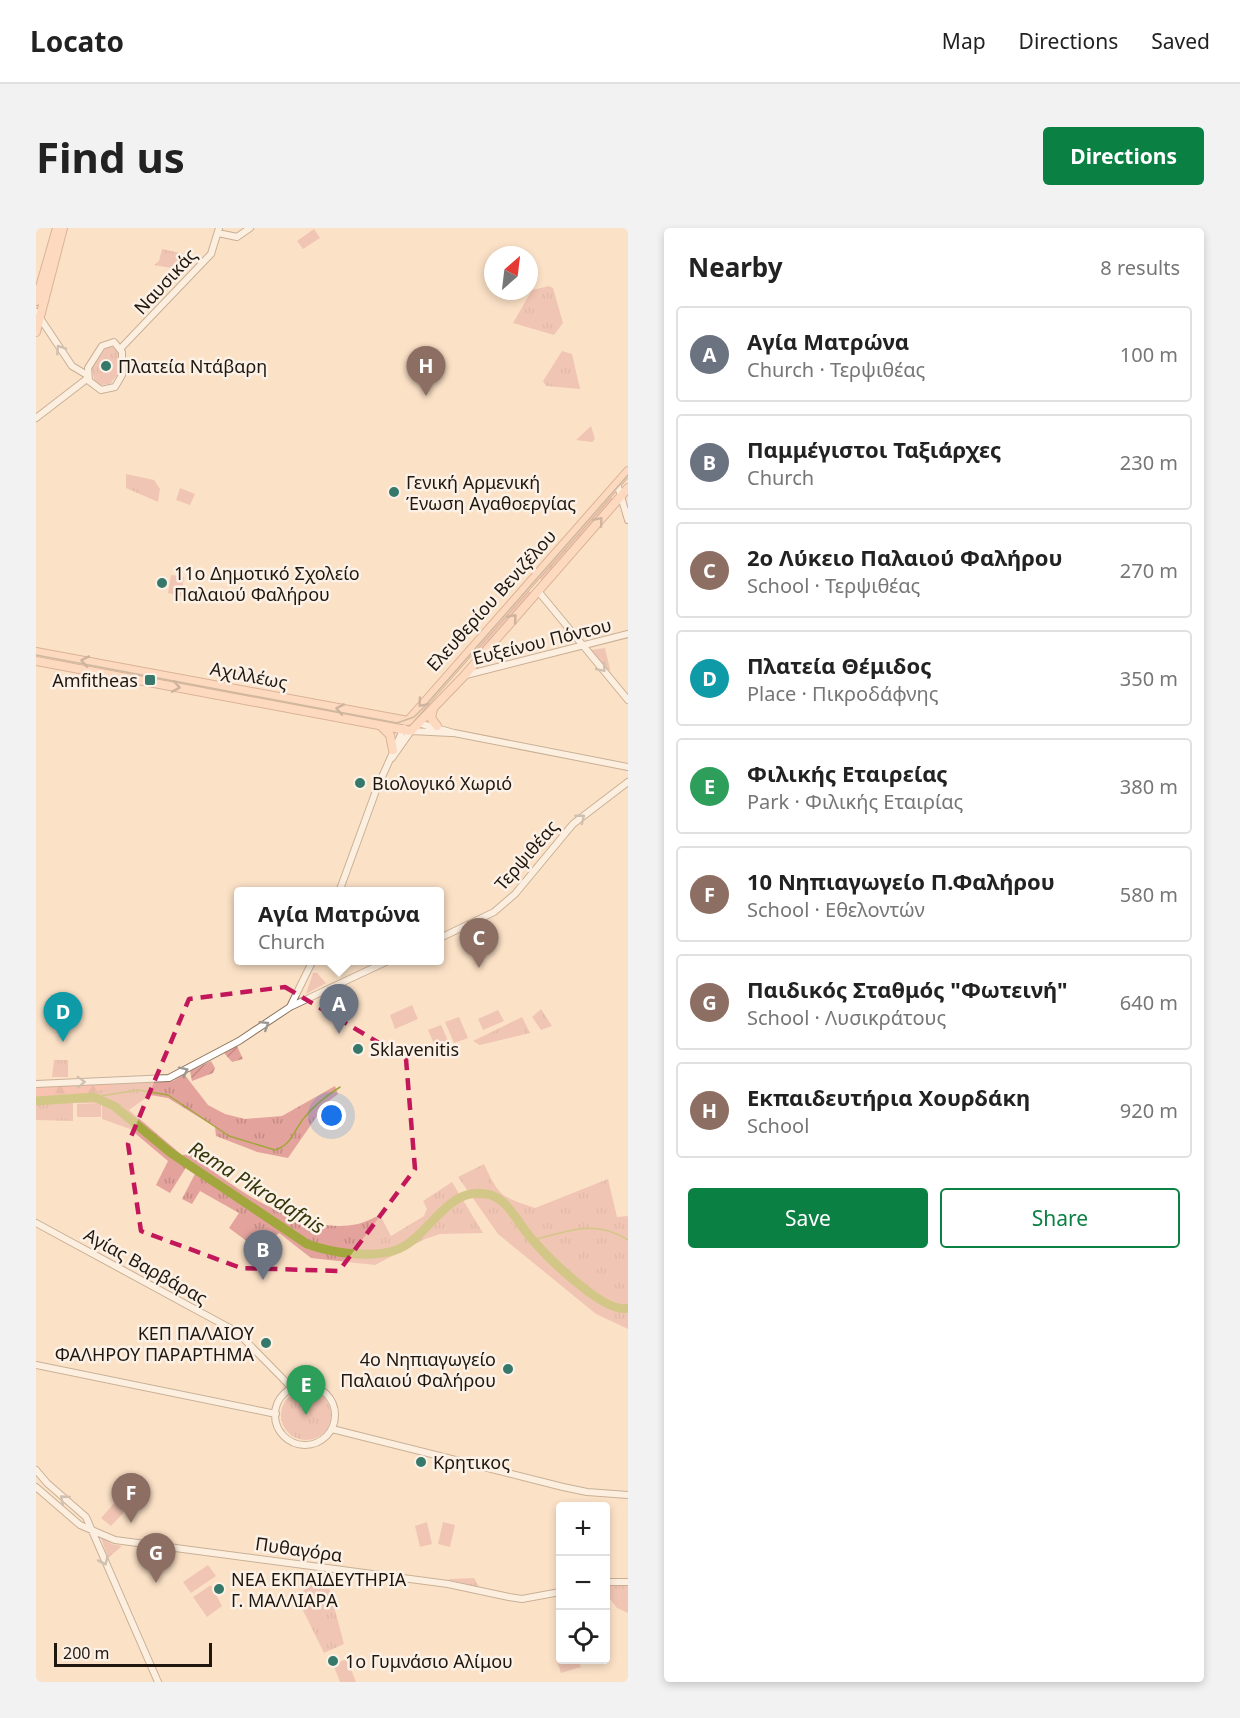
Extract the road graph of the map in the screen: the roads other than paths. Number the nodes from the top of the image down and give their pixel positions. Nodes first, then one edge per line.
1 (57, 228) edge
2 (63, 228) edge
3 (250, 228) edge
4 (218, 231) edge
5 (37, 295) edge
6 (37, 314) edge
7 (36, 332) edge
8 (121, 348) junction
9 (88, 376) junction
10 (36, 418) edge
11 (628, 471) edge
12 (617, 483) junction
13 (628, 488) edge
14 (621, 496) junction
15 (628, 520) edge
16 (538, 591) junction
17 (628, 634) edge
18 (583, 646) junction
19 (36, 652) edge
20 (36, 662) edge
21 (464, 676) junction
22 (628, 700) edge
23 (433, 709) junction
24 (408, 721) junction
25 (419, 723) junction
26 (381, 726) junction
27 (436, 726) junction
28 (407, 730) junction
29 (454, 733) junction
30 (392, 754) junction
31 (628, 765) edge
32 (628, 782) edge
33 (340, 887) edge
34 (444, 936) edge
35 (311, 965) edge
36 (379, 965) edge
37 (290, 1007) junction
38 (36, 1084) edge
39 (36, 1223) edge
40 (36, 1365) edge
41 (292, 1388) junction
42 (276, 1414) junction
43 (332, 1429) junction
44 (36, 1470) edge
45 (36, 1487) edge
46 (628, 1495) edge
47 (90, 1528) junction
48 (610, 1582) edge
49 (628, 1582) edge
50 (556, 1593) edge
51 (158, 1682) edge

1 - 5 main road
2 - 6 main road
3 - 4 street
4 - 8 street, Ναυσικάς
6 - 7 main road
9 -> 6 street
8 - 9 street
8 - 9 street
9 - 10 street
11 - 12 main road, Ελευθερίου Βενιζέλου
12 - 14 street
12 -> 24 main road, Ελευθερίου Βενιζέλου
13 - 14 main road, Ελευθερίου Βενιζέλου
14 - 15 street
16 -> 14 main road, Ελευθερίου Βενιζέλου
16 - 18 street
21 -> 16 main road, Ελευθερίου Βενιζέλου
17 - 18 street, Ευξείνου Πόντου
18 - 21 street, Ευξείνου Πόντου
18 -> 22 street
24 -> 19 main road, Αχιλλέως
20 -> 26 main road, Αχιλλέως
21 - 23 main road, Ελευθερίου Βενιζέλου
23 - 25 main road, Ελευθερίου Βενιζέλου
23 - 27 main road
24 - 25 street, Αχιλλέως
24 - 28 street, Ελευθερίου Βενιζέλου
25 - 27 street, Αχιλλέως
25 - 28 main road, Ελευθερίου Βενιζέλου
26 - 28 main road, Αχιλλέως
26 - 30 main road
27 - 29 street, Αχιλλέως
28 - 29 street, Αχιλλέως
28 - 30 street, Ελευθερίου Βενιζέλου
29 - 31 street, Αχιλλέως
30 - 33 street, Ελευθερίου Βενιζέλου
34 -> 32 street, Τερψιθέας
35 - 37 street
36 - 37 street
38 -> 37 street
39 - 41 street, Αγίας Βαρβάρας
40 - 42 street
41 - 42 street
41 - 43 street
42 - 43 street
43 - 46 street
47 -> 44 street
45 - 47 street, Πυθαγόρα
47 - 50 street, Πυθαγόρα
47 -> 51 street
48 - 49 street

